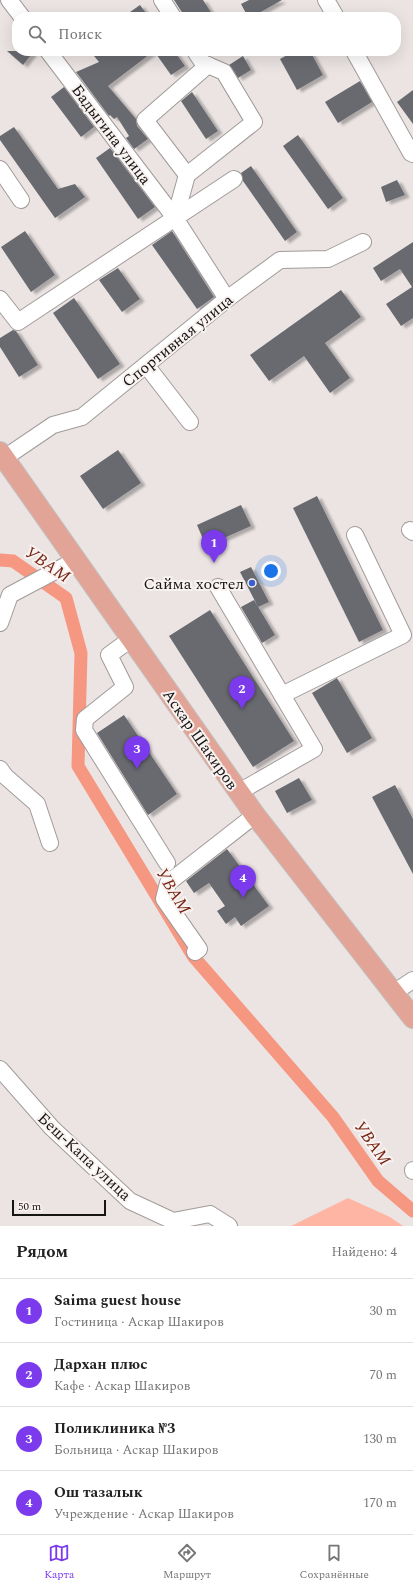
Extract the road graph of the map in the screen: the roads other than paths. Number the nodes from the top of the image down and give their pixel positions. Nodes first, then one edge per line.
1 (10, 0) edge
2 (162, 0) edge
3 (326, 0) edge
4 (18, 12) edge
5 (170, 12) edge
6 (333, 12) edge
7 (52, 56) edge
8 (198, 56) edge
9 (357, 56) edge
10 (208, 65) junction
11 (413, 154) edge
12 (0, 170) edge
13 (187, 176) junction
14 (234, 179) dead end
15 (21, 200) dead end
16 (175, 218) junction
17 (363, 242) dead end
18 (0, 299) edge
19 (227, 299) junction
20 (146, 365) junction
21 (190, 422) dead end
22 (1, 457) edge
23 (354, 535) dead end
24 (76, 560) junction
25 (218, 587) dead end
26 (0, 623) edge
27 (131, 639) junction
28 (282, 695) junction
29 (0, 769) edge
30 (239, 792) junction
31 (254, 815) junction
32 (50, 842) dead end
33 (166, 863) dead end
34 (195, 952) dead end
35 (413, 980) edge
36 (392, 994) junction
37 (413, 1018) edge
38 (0, 1069) edge
39 (162, 1222) edge
40 (229, 1226) edge

1 - 4 street
2 - 5 street
3 - 6 street
7 - 16 street, Бадыгина улица
8 - 10 street
9 - 11 street
10 - 13 street
10 - 13 street
12 - 15 street
13 - 16 street
14 - 16 street
16 - 18 street
16 - 19 street, Бадыгина улица
17 - 19 street, Спортивная улица
19 - 20 street, Спортивная улица
20 - 21 street
20 - 22 street, Спортивная улица
22 - 24 main road, Аскар Шакиров
23 - 28 street
24 - 26 street
24 - 27 main road, Аскар Шакиров
25 - 28 street
27 - 30 main road, Аскар Шакиров
27 - 33 street
28 - 30 street
29 - 32 street
30 - 31 main road, Аскар Шакиров
31 - 34 street
31 - 36 main road, Аскар Шакиров
35 - 36 street
36 - 37 main road, Аскар Шакиров
38 - 39 street, Беш-Капа улица
39 - 40 street, Беш-Капа улица

